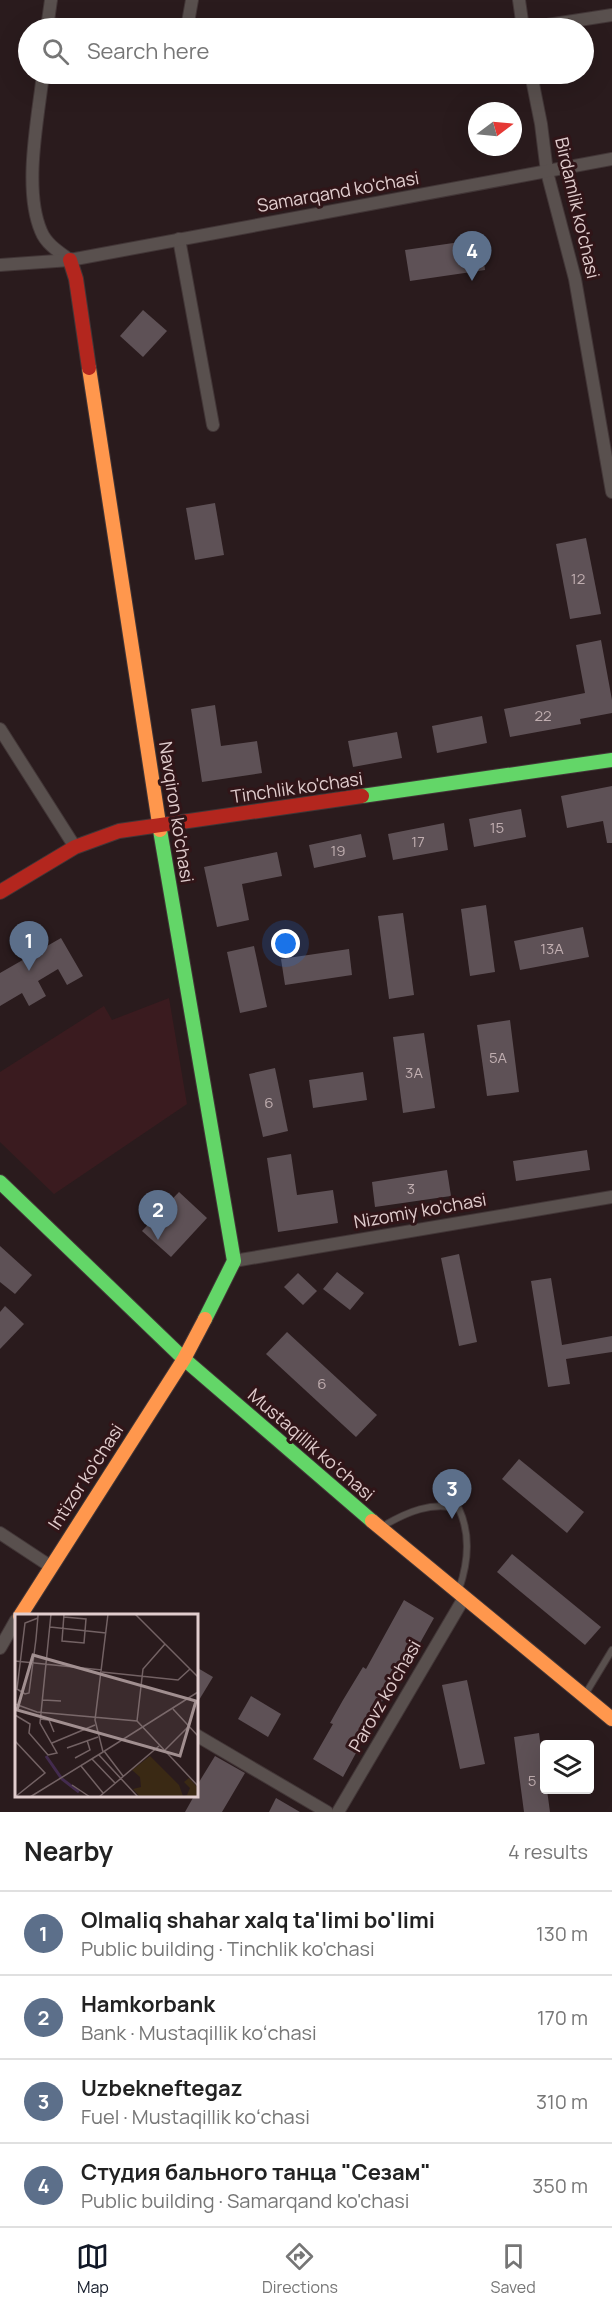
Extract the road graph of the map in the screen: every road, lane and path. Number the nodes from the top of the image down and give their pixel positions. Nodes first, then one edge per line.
1 (51, 0) edge
2 (192, 0) edge
3 (519, 0) edge
4 (612, 15) edge
5 (49, 18) edge
6 (189, 18) edge
7 (522, 18) edge
8 (593, 18) edge
9 (42, 84) edge
10 (533, 84) edge
11 (612, 159) edge
12 (547, 172) junction
13 (179, 239) junction
14 (70, 260) junction
15 (0, 266) edge
16 (213, 425) dead end
17 (612, 492) edge
18 (0, 729) edge
19 (612, 760) edge
20 (159, 826) junction
21 (75, 847) junction
22 (0, 892) edge
23 (0, 1182) edge
24 (612, 1197) edge
25 (234, 1261) junction
26 (184, 1359) junction
27 (379, 1528) junction
28 (0, 1533) edge
29 (50, 1566) junction
30 (461, 1595) junction
31 (21, 1614) edge
32 (15, 1625) edge
33 (0, 1648) edge
34 (612, 1650) edge
35 (585, 1697) junction
36 (612, 1719) edge
37 (198, 1736) edge
38 (327, 1812) edge
39 (338, 1812) edge

1 - 5 street
2 - 6 street
3 - 7 street
4 - 8 street
9 - 14 street
10 - 12 street, Birdamlik ko'chasi
11 - 12 street, Samarqand ko'chasi
12 - 13 street, Samarqand ko'chasi
12 - 17 street, Birdamlik ko'chasi
13 - 14 street, Samarqand ko'chasi
13 - 16 street
14 - 15 street, Samarqand ko'chasi
14 - 20 main road, Navqiron ko'chasi
18 - 21 street
19 - 20 main road, Tinchlik ko'chasi
20 - 21 main road, Tinchlik ko'chasi
20 - 25 main road, Navqiron ko'chasi
21 - 22 main road, Tinchlik ko'chasi
23 - 26 main road, Mustaqillik koʻchasi
24 - 25 street, Nizomiy ko'chasi
25 - 26 main road
26 - 27 main road, Mustaqillik koʻchasi
26 - 29 main road, Intizor ko'chasi
27 - 30 main road, Mustaqillik koʻchasi
27 - 30 lane
28 - 29 street
29 - 31 main road, Intizor ko'chasi
30 - 35 main road, Mustaqillik koʻchasi
30 - 39 street, Parovz ko'chasi
32 - 33 street, Intizor ko'chasi
34 - 35 lane
35 - 36 main road, Mustaqillik koʻchasi
37 - 38 street

